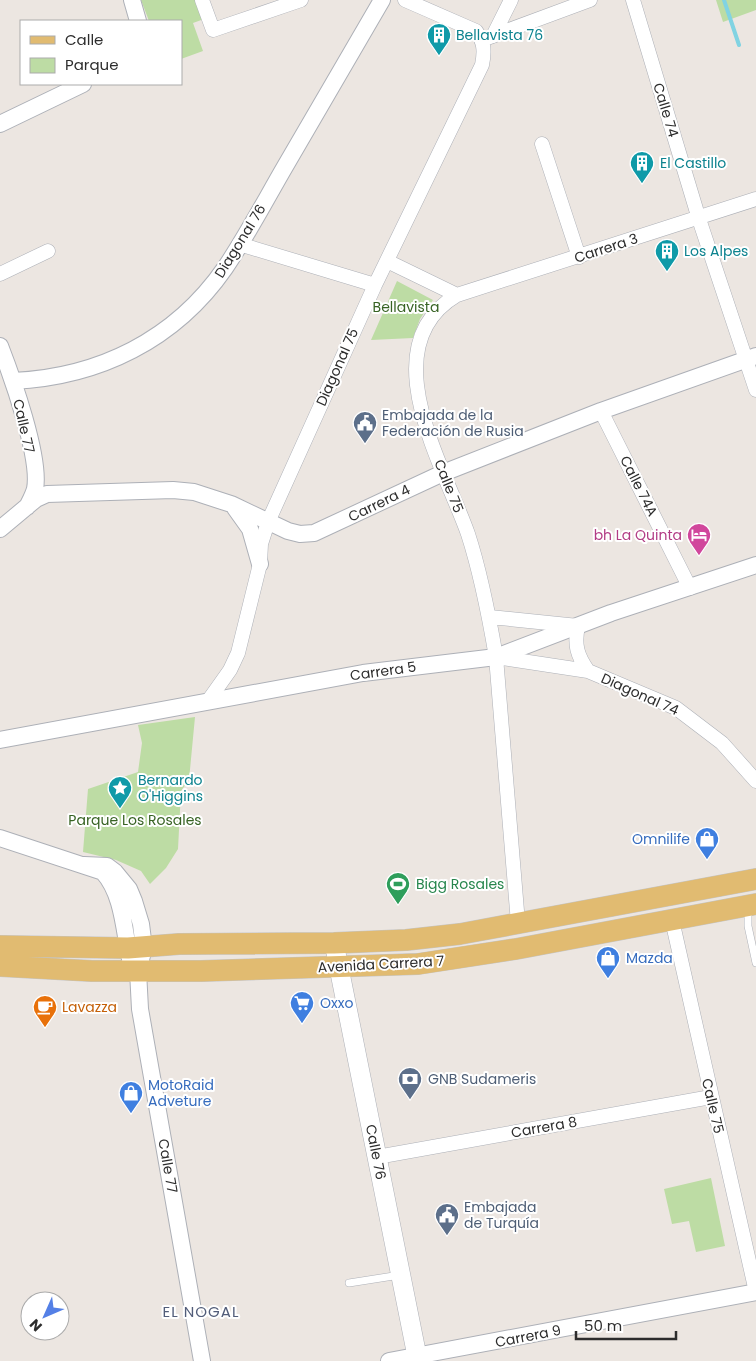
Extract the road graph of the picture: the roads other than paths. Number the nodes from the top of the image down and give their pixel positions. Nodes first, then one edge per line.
1 (132, 0) edge
2 (202, 0) edge
3 (301, 0) edge
4 (382, 0) edge
5 (405, 0) edge
6 (511, 0) edge
7 (590, 0) edge
8 (633, 0) edge
9 (138, 20) edge
10 (488, 38) junction
11 (81, 85) edge
12 (0, 124) edge
13 (542, 144) dead end
14 (756, 199) edge
15 (699, 219) junction
16 (240, 244) junction
17 (48, 251) dead end
18 (578, 257) junction
19 (387, 261) junction
20 (0, 274) edge
21 (375, 285) junction
22 (456, 295) junction
23 (0, 346) edge
24 (751, 357) edge
25 (6, 380) edge
26 (756, 390) edge
27 (601, 411) junction
28 (443, 472) junction
29 (35, 478) junction
30 (54, 493) junction
31 (231, 504) junction
32 (27, 507) junction
33 (268, 522) junction
34 (0, 528) edge
35 (260, 564) junction
36 (756, 565) edge
37 (690, 588) junction
38 (490, 618) junction
39 (578, 626) junction
40 (496, 657) junction
41 (588, 671) junction
42 (208, 700) junction
43 (0, 740) edge
44 (756, 781) edge
45 (0, 838) edge
46 (756, 879) edge
47 (752, 905) edge
48 (672, 920) junction
49 (518, 923) junction
50 (334, 943) junction
51 (0, 946) edge
52 (136, 948) junction
53 (756, 963) edge
54 (0, 966) edge
55 (338, 967) junction
56 (138, 971) junction
57 (711, 1097) junction
58 (377, 1156) junction
59 (401, 1274) junction
60 (349, 1283) dead end
61 (756, 1293) edge
62 (418, 1359) edge
63 (202, 1361) edge
64 (389, 1361) edge

1 - 9 street
2 - 3 street
4 - 16 street, Diagonal 76
5 - 10 street
6 - 10 street, Diagonal 75
7 - 10 street
8 - 15 street, Calle 74
10 - 19 street, Diagonal 75
11 - 12 street
13 - 18 street
14 - 15 street, Carrera 3
15 - 18 street, Carrera 3
15 - 24 street, Calle 74
16 - 21 street
16 - 25 street, Diagonal 76
17 - 20 street
18 - 22 street, Carrera 3
19 - 21 street, Diagonal 75
19 - 22 street
21 - 33 street, Diagonal 75
22 - 28 street, Calle 75
23 - 25 street, Calle 77
24 - 26 street, Calle 74
24 - 27 street, Carrera 4
25 - 29 street, Calle 77
27 - 28 street, Carrera 4
27 - 37 street, Calle 74A
28 - 33 street, Carrera 4
28 - 38 street, Calle 75
29 - 30 street
29 - 32 street, Calle 77
30 - 31 street, Carrera 4
30 - 32 street, Carrera 4
31 - 33 street, Carrera 4
31 - 35 street
32 - 34 street, Carrera 4
33 - 35 street, Diagonal 75
35 - 42 street, Diagonal 75
36 - 37 street, Carrera 5
37 - 39 street, Carrera 5
38 - 39 street
38 - 40 street, Calle 75
39 - 40 street, Carrera 5
39 - 41 street, Diagonal 74
40 - 41 street, Diagonal 74
40 - 42 street, Carrera 5
40 - 49 street, Calle 75
41 - 44 street, Diagonal 74
42 - 43 street, Carrera 5
45 - 52 street, Calle 77
46 - 49 main road, Avenida Carrera 7
47 - 48 main road, Avenida Carrera 7
47 - 53 lane
48 - 55 main road, Avenida Carrera 7
48 - 57 street, Calle 75
49 - 50 main road, Avenida Carrera 7
50 - 52 main road, Avenida Carrera 7
50 - 55 main road, Calle 76
51 - 52 main road, Avenida Carrera 7
52 - 56 street, Calle 77
54 - 56 main road, Avenida Carrera 7
55 - 56 main road, Avenida Carrera 7
55 - 58 main road, Calle 76
56 - 63 street, Calle 77
57 - 58 street, Carrera 8
57 - 61 street, Calle 75
58 - 59 main road, Calle 76
59 - 60 lane
59 - 62 main road, Calle 76
61 - 62 street, Carrera 9
62 - 64 street, Carrera 9

